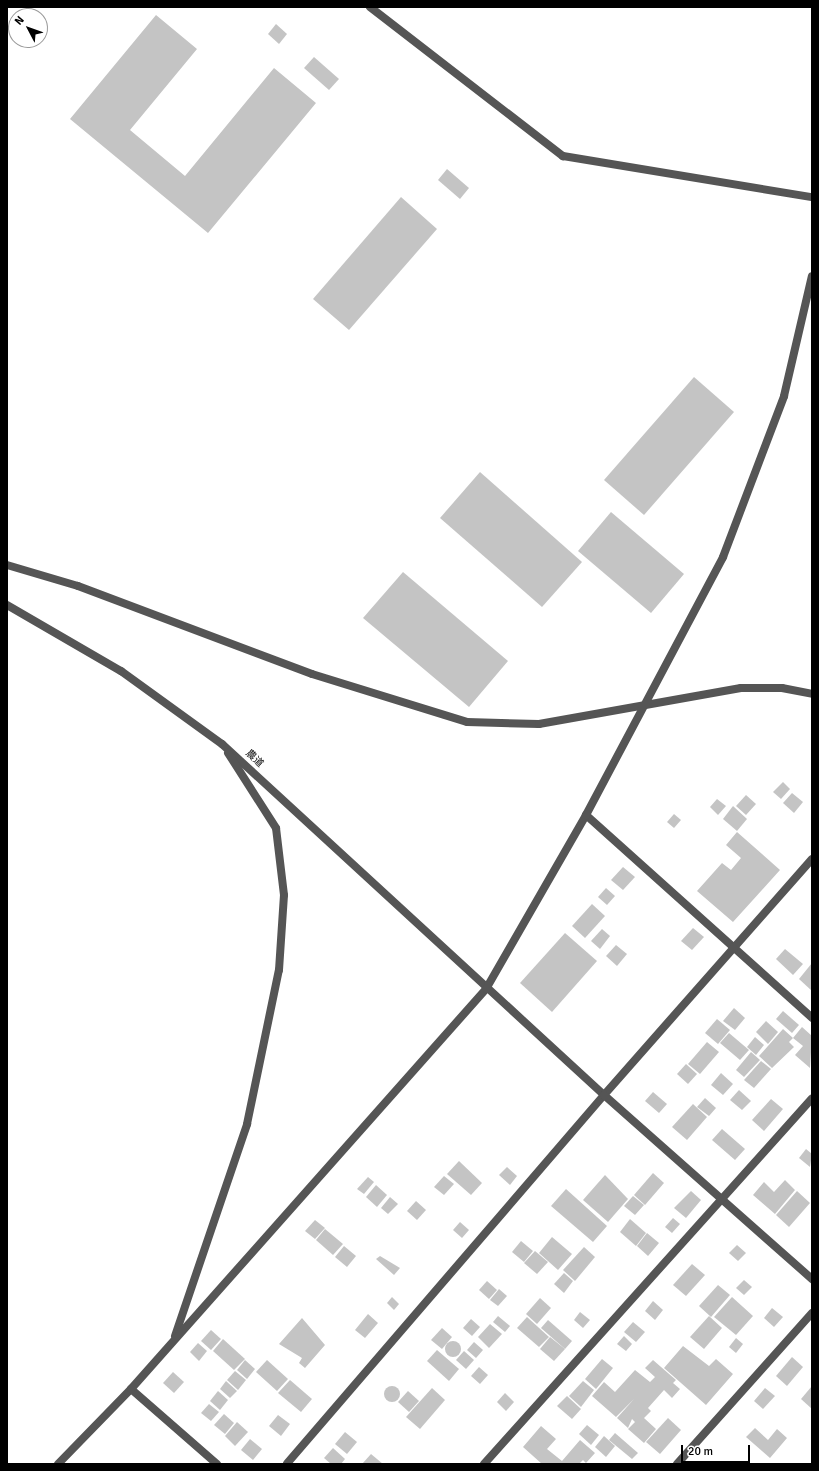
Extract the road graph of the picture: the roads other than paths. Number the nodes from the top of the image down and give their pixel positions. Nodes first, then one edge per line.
1 (370, 7) edge
2 (812, 197) edge
3 (812, 276) edge
4 (7, 565) edge
5 (7, 605) edge
6 (812, 694) edge
7 (645, 704) junction
8 (222, 744) junction
9 (586, 815) junction
10 (812, 859) edge
11 (733, 948) junction
12 (486, 988) junction
13 (812, 1018) edge
14 (604, 1095) junction
15 (812, 1098) edge
16 (723, 1200) junction
17 (812, 1279) edge
18 (812, 1313) edge
19 (174, 1341) junction
20 (131, 1390) junction
21 (58, 1464) edge
22 (217, 1464) edge
23 (287, 1464) edge
24 (484, 1464) edge
25 (677, 1464) edge

1 - 2 street
3 - 7 street
4 - 7 street
5 - 8 street, 農道
6 - 7 street
7 - 9 street
8 - 12 street, 農道
8 - 19 street
9 - 11 street
9 - 12 street
10 - 11 street
11 - 13 street
11 - 14 street
12 - 14 street, 農道
12 - 19 street
14 - 16 street, 農道
14 - 23 street
15 - 16 street
16 - 17 street, 農道
16 - 24 street
18 - 25 street
19 - 20 street
20 - 21 street
20 - 22 street

